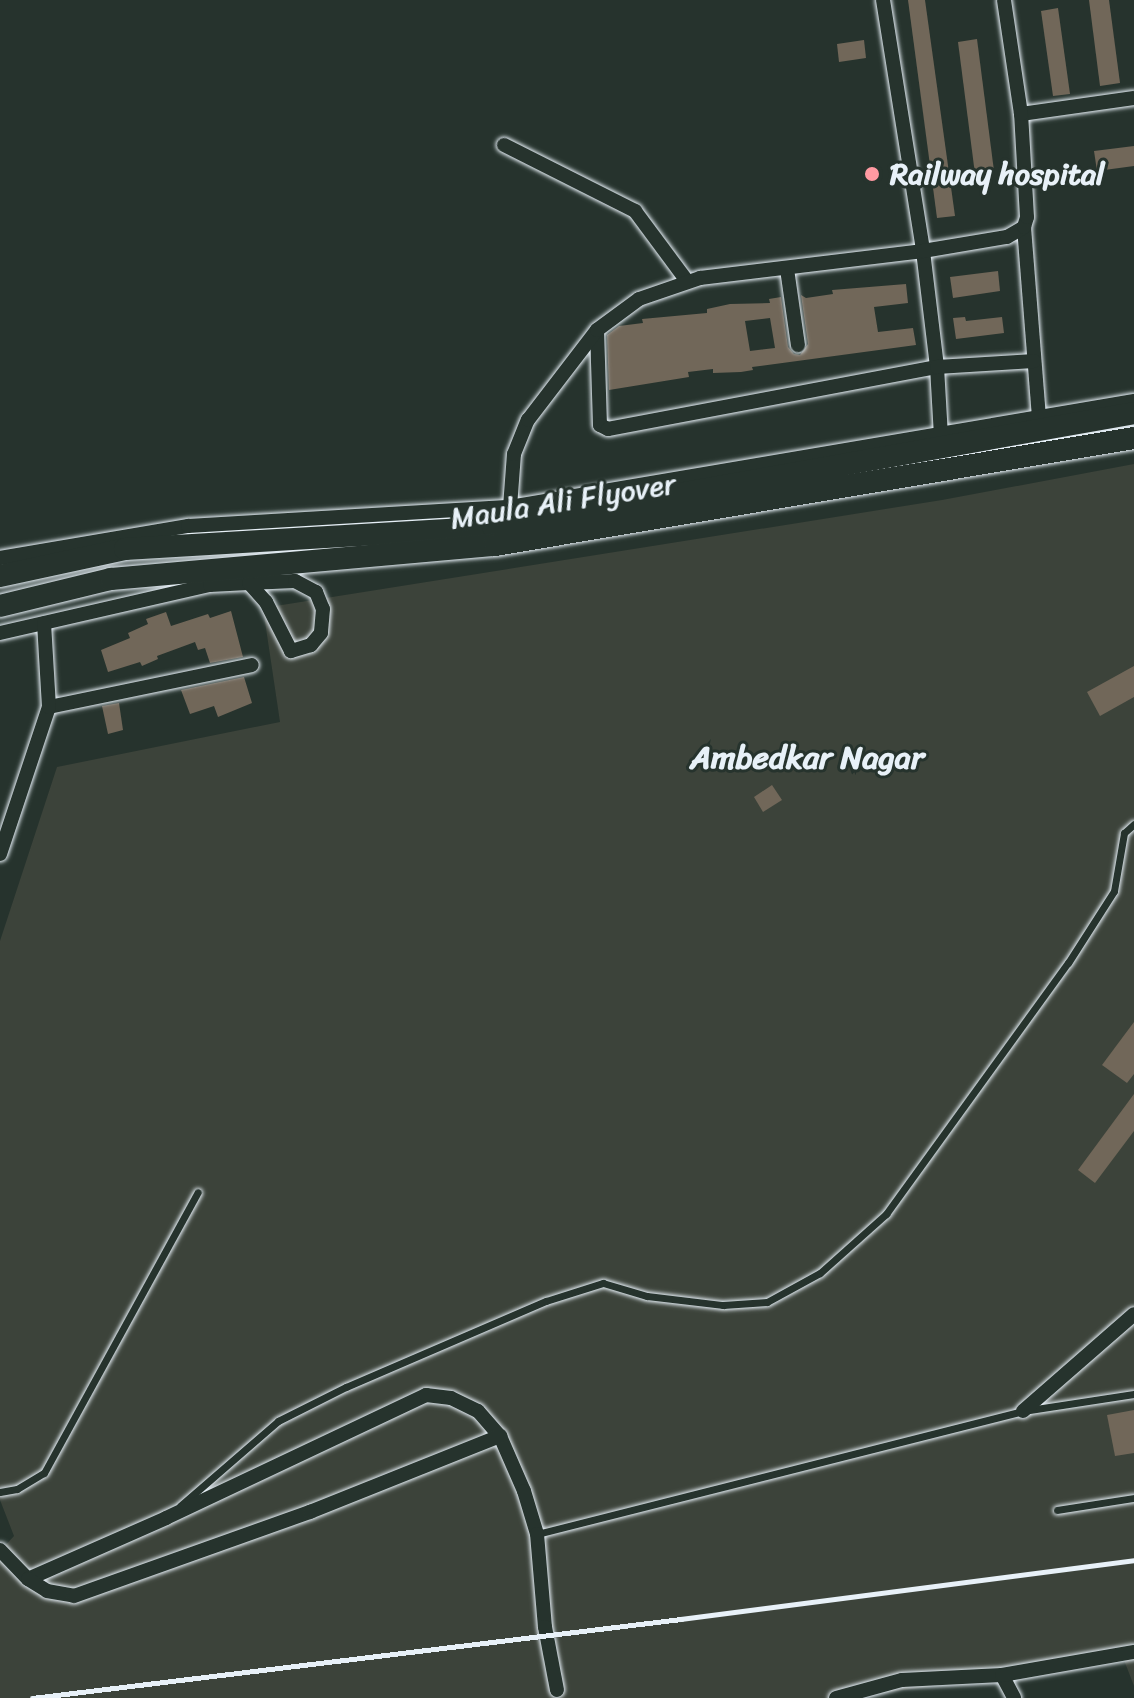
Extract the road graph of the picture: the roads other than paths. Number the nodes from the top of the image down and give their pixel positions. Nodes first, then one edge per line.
1 (883, 0) edge
2 (1004, 0) edge
3 (1134, 98) edge
4 (1021, 114) junction
5 (504, 145) dead end
6 (1024, 227) junction
7 (923, 251) junction
8 (787, 269) junction
9 (687, 281) junction
10 (597, 330) junction
11 (798, 345) dead end
12 (1034, 361) junction
13 (937, 367) junction
14 (1134, 401) edge
15 (1134, 413) edge
16 (1039, 418) junction
17 (941, 436) junction
18 (1134, 438) edge
19 (510, 507) junction
20 (0, 558) edge
21 (0, 576) edge
22 (249, 583) junction
23 (0, 606) edge
24 (44, 623) junction
25 (0, 633) edge
26 (252, 665) dead end
27 (49, 707) junction
28 (1134, 824) edge
29 (0, 854) edge
30 (198, 1192) dead end
31 (1134, 1314) edge
32 (1134, 1394) edge
33 (1023, 1411) junction
34 (500, 1436) junction
35 (0, 1492) edge
36 (1134, 1498) edge
37 (1057, 1510) dead end
38 (166, 1518) junction
39 (537, 1534) junction
40 (0, 1550) edge
41 (28, 1579) junction
42 (1134, 1652) edge
43 (1002, 1675) junction
44 (902, 1680) junction
45 (557, 1690) dead end
46 (836, 1698) edge
47 (891, 1698) edge
48 (1014, 1698) edge

1 - 7 street
2 - 4 street
3 - 4 street
4 - 6 street
5 - 9 street
6 - 7 street
6 - 12 street
7 - 8 street
7 - 13 street
8 - 9 street
8 - 11 street
9 - 10 street
10 - 13 street
10 - 19 street
12 - 13 street
12 - 16 street
13 - 17 street
14 - 16 street
15 - 21 main road, Maula Ali Flyover
16 - 17 street
17 - 19 street
18 - 23 main road, Maula Ali Flyover
19 - 20 street
22 - 22 street
22 - 24 street
24 - 25 street
24 - 27 street
26 - 27 street
27 - 29 street
28 - 38 lane
30 - 35 lane
31 - 33 street
32 - 33 lane
33 - 39 lane
34 - 38 street
34 - 39 street
34 - 41 street
36 - 37 lane
38 - 41 street
39 - 45 street
40 - 41 street
42 - 43 street
43 - 44 street
43 - 48 street
44 - 46 street
44 - 47 street

